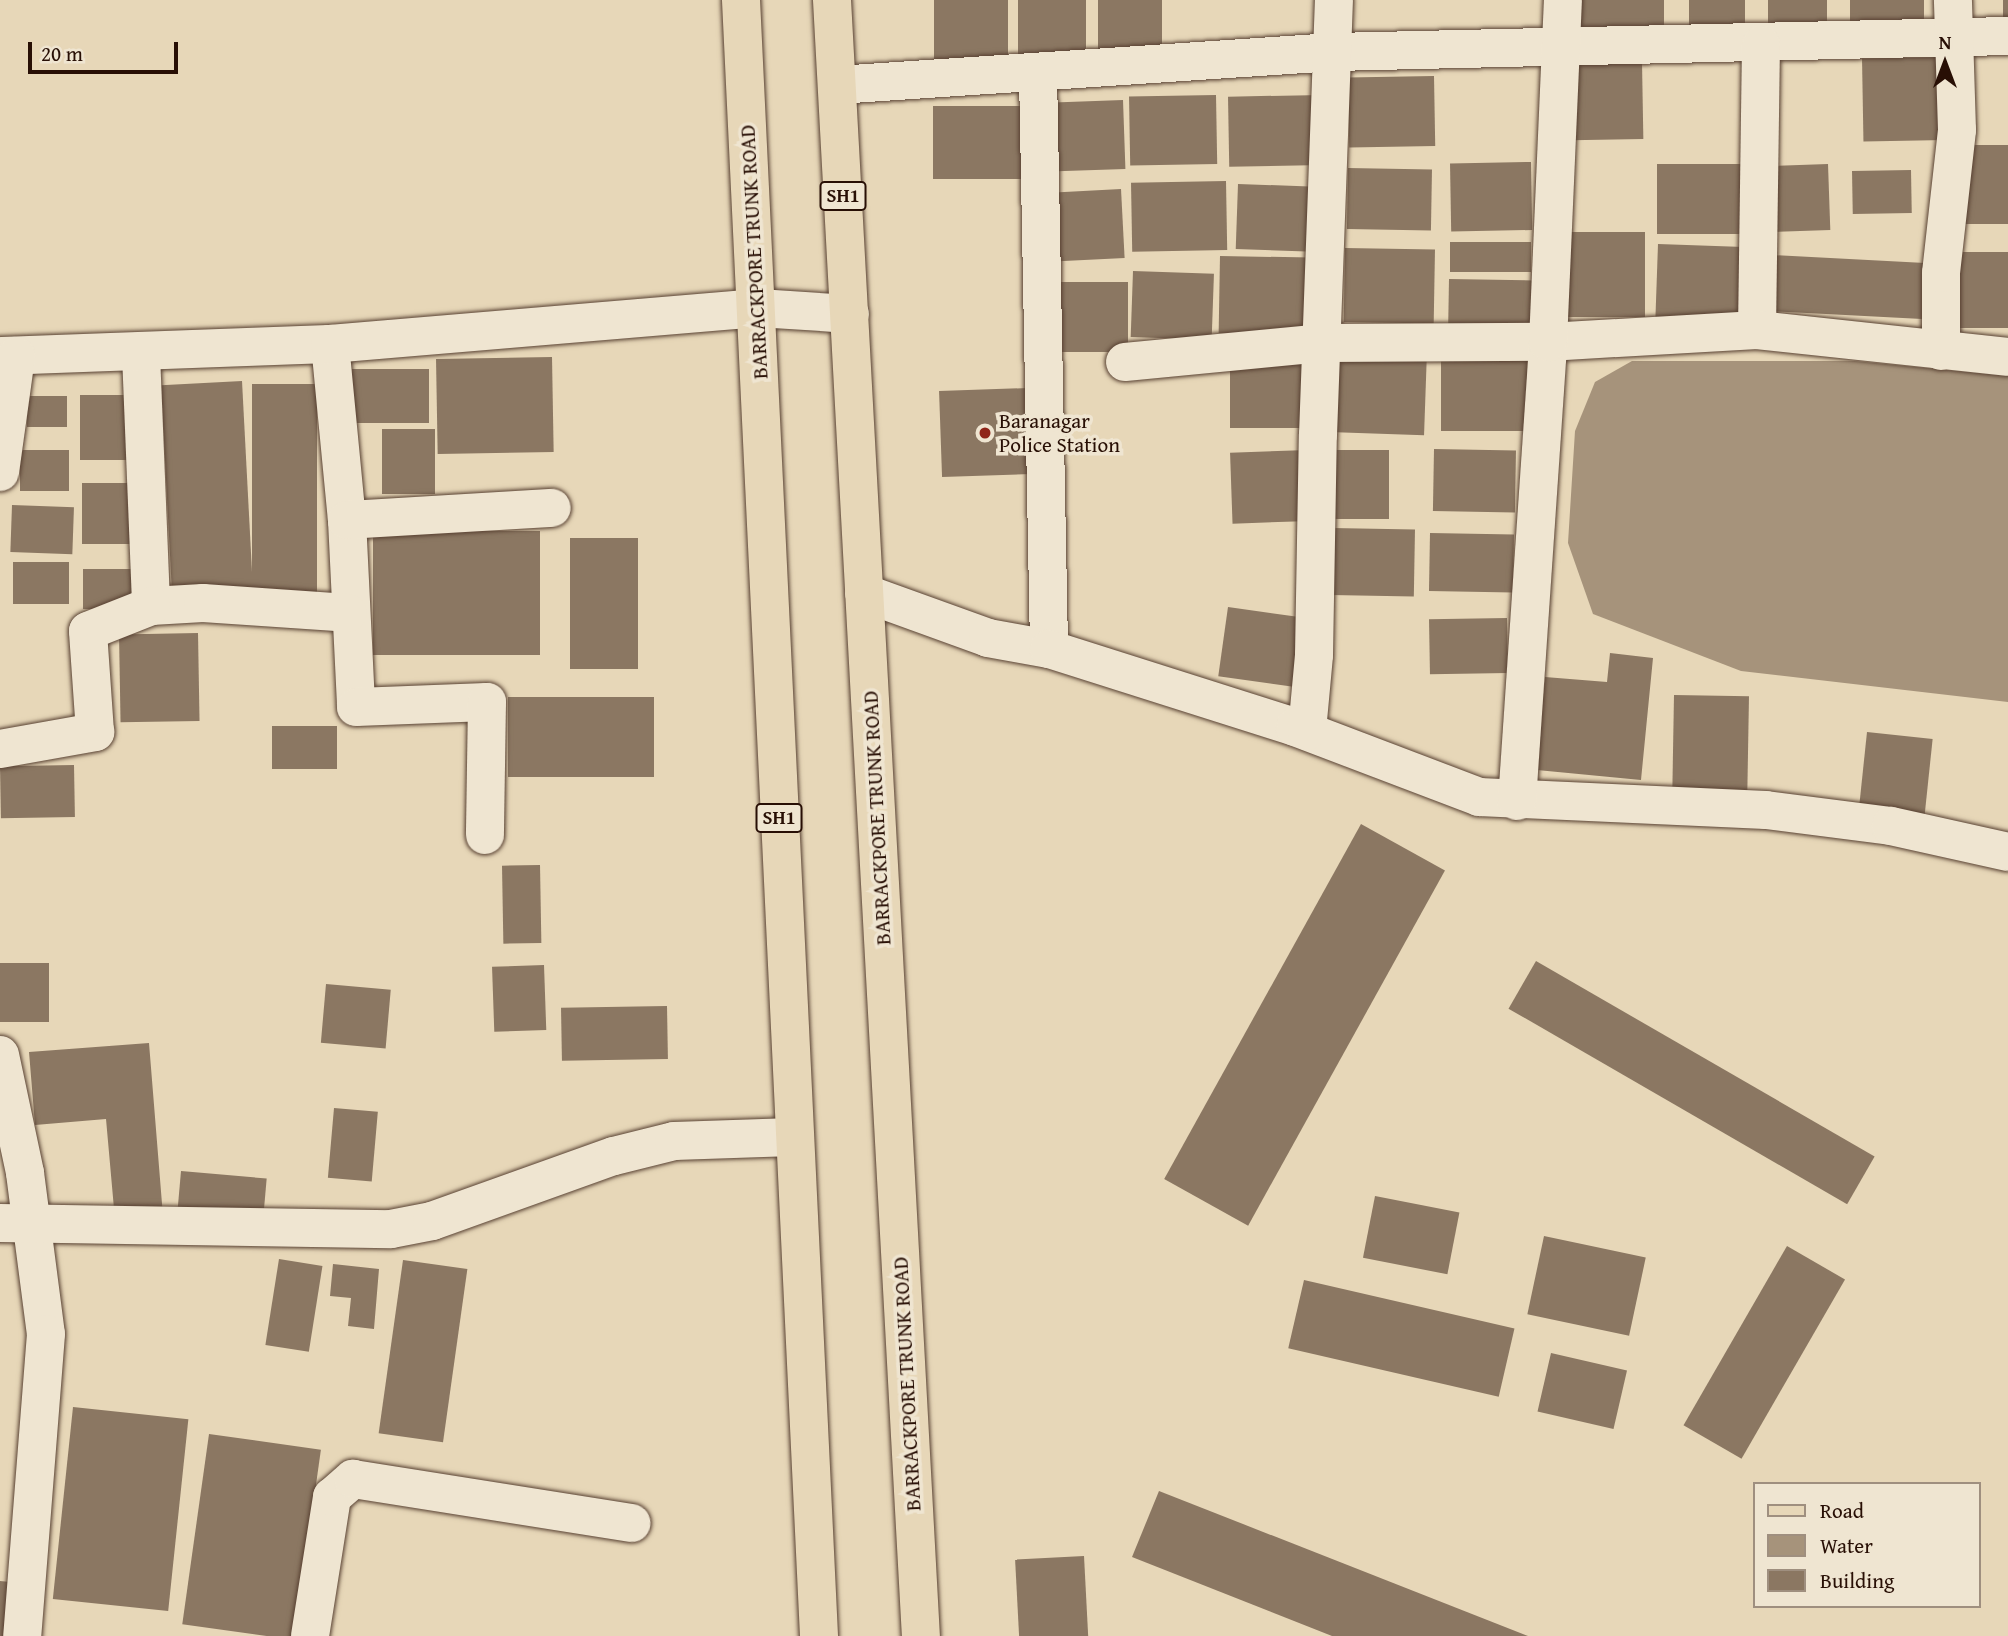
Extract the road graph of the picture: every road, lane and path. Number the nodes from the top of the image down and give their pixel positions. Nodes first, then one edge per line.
1 (741, 0) edge
2 (832, 0) edge
3 (1334, 0) edge
4 (1563, 0) edge
5 (1954, 18) edge
6 (2008, 36) edge
7 (1761, 45) junction
8 (1563, 49) junction
9 (1334, 52) junction
10 (1038, 74) junction
11 (837, 85) junction
12 (758, 308) junction
13 (850, 314) junction
14 (1758, 330) junction
15 (1548, 342) junction
16 (1324, 343) junction
17 (330, 344) junction
18 (1941, 351) junction
19 (141, 354) junction
20 (8, 356) edge
21 (2008, 357) edge
22 (1125, 362) dead end
23 (0, 472) edge
24 (552, 508) dead end
25 (346, 520) junction
26 (864, 593) junction
27 (151, 606) junction
28 (348, 613) junction
29 (1049, 649) junction
30 (1307, 731) junction
31 (0, 749) edge
32 (1517, 801) junction
33 (485, 835) dead end
34 (2008, 852) edge
35 (0, 1055) edge
36 (793, 1137) junction
37 (16, 1224) edge
38 (632, 1523) dead end
39 (22, 1636) edge
40 (310, 1636) edge
41 (819, 1636) edge
42 (921, 1636) edge

1 - 12 main road, BARRACKPORE TRUNK ROAD / SH1
2 - 11 main road, BARRACKPORE TRUNK ROAD / SH1
3 - 9 street
4 - 8 street
5 - 6 street
5 - 7 street
5 - 18 street
7 - 8 street
7 - 14 street
8 - 9 street
8 - 15 street
9 - 10 street
9 - 16 street
10 - 11 street
10 - 29 street
11 - 13 main road, BARRACKPORE TRUNK ROAD / SH1
12 - 13 street
12 - 17 street
12 - 36 main road, BARRACKPORE TRUNK ROAD / SH1
13 - 26 main road, BARRACKPORE TRUNK ROAD / SH1
14 - 15 street
14 - 18 street
15 - 16 street
15 - 32 street
16 - 22 street
16 - 30 street
17 - 19 street
17 - 25 street
18 - 21 street
19 - 20 street
19 - 27 street
20 - 23 street
24 - 25 street
25 - 28 street
26 - 29 street
26 - 42 main road, BARRACKPORE TRUNK ROAD / SH1
27 - 28 street
27 - 31 street
28 - 33 street
29 - 30 street
30 - 32 street
32 - 34 street
35 - 37 street
36 - 37 street
36 - 41 main road, BARRACKPORE TRUNK ROAD / SH1
37 - 39 street
38 - 40 street

